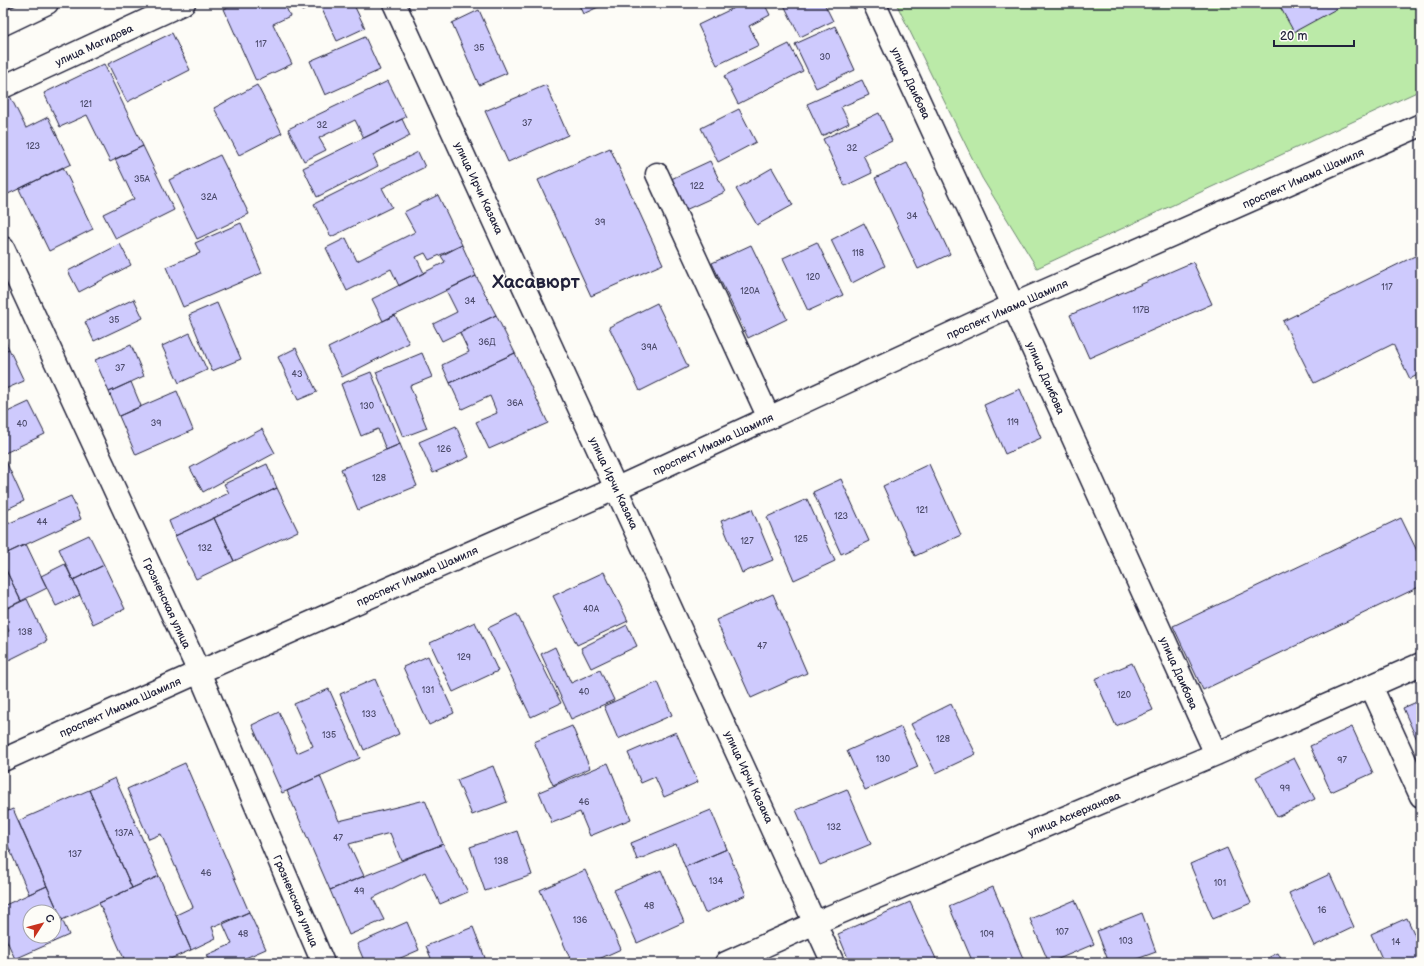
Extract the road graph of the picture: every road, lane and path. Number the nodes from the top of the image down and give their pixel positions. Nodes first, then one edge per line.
1 (47, 3) edge
2 (184, 3) edge
3 (394, 3) edge
4 (874, 3) edge
5 (3, 24) edge
6 (3, 87) edge
7 (1421, 125) edge
8 (657, 174) dead end
9 (3, 248) edge
10 (1013, 306) junction
11 (769, 418) junction
12 (617, 488) junction
13 (1421, 664) edge
14 (199, 672) junction
15 (1371, 686) junction
16 (1216, 754) junction
17 (3, 760) edge
18 (1421, 796) edge
19 (815, 923) junction
20 (323, 963) edge
21 (726, 963) edge
22 (833, 963) edge

1 - 5 street
2 - 6 street, улица Магидова
3 - 12 street, улица Ирчи Казака
4 - 10 street, улица Даибова
7 - 10 street, проспект Имама Шамиля
8 - 11 street
9 - 14 street, Грозненская улица
10 - 11 street, проспект Имама Шамиля
10 - 16 street, улица Даибова
11 - 12 street, проспект Имама Шамиля
12 - 14 street, проспект Имама Шамиля
12 - 19 street, улица Ирчи Казака
13 - 15 street, улица Аскерханова
14 - 17 street, проспект Имама Шамиля
14 - 20 street, Грозненская улица
15 - 16 street, улица Аскерханова
15 - 18 street
16 - 19 street, улица Аскерханова
19 - 21 street, улица Аскерханова
19 - 22 street, улица Ирчи Казака

